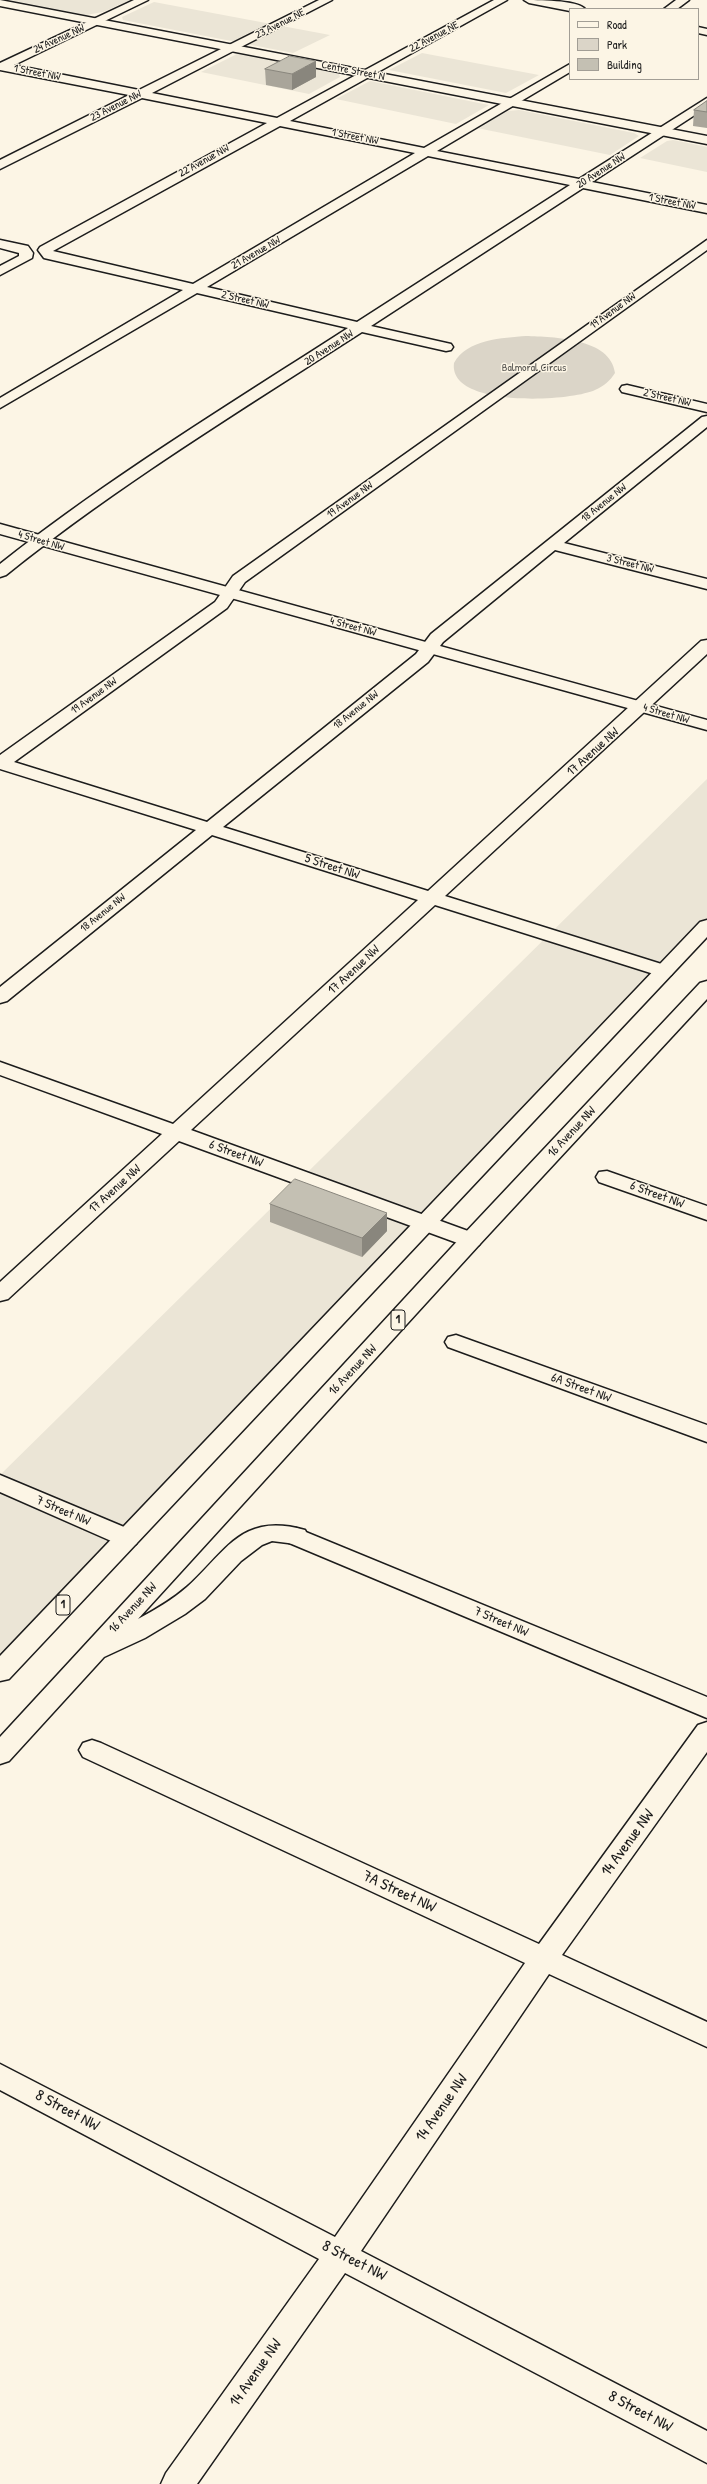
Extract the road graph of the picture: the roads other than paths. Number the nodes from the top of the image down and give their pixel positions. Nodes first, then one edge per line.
1 (143, 0) edge
2 (327, 0) edge
3 (502, 0) edge
4 (529, 0) edge
5 (684, 0) edge
6 (0, 3) edge
7 (574, 8) edge
8 (671, 8) edge
9 (97, 22) junction
10 (233, 48) junction
11 (1, 66) edge
12 (569, 68) edge
13 (366, 74) junction
14 (141, 94) junction
15 (512, 102) junction
16 (707, 102) edge
17 (277, 122) junction
18 (663, 131) junction
19 (707, 140) edge
20 (426, 152) junction
21 (0, 165) edge
22 (582, 184) junction
23 (707, 209) edge
24 (0, 244) edge
25 (707, 244) edge
26 (45, 251) joint
27 (0, 271) edge
28 (194, 289) junction
29 (361, 327) junction
30 (446, 347) dead end
31 (627, 389) dead end
32 (0, 404) edge
33 (707, 408) edge
34 (707, 420) edge
35 (0, 529) edge
36 (40, 540) junction
37 (553, 545) junction
38 (0, 572) edge
39 (707, 584) edge
40 (230, 594) junction
41 (707, 645) edge
42 (429, 648) junction
43 (640, 707) junction
44 (707, 725) edge
45 (0, 763) edge
46 (208, 828) junction
47 (432, 899) junction
48 (707, 926) edge
49 (664, 971) junction
50 (707, 987) edge
51 (0, 997) edge
52 (0, 1068) edge
53 (177, 1132) junction
54 (607, 1177) dead end
55 (707, 1213) edge
56 (425, 1223) junction
57 (471, 1240) junction
58 (0, 1294) edge
59 (456, 1342) dead end
60 (707, 1434) edge
61 (0, 1483) edge
62 (127, 1538) junction
63 (90, 1655) junction
64 (0, 1672) edge
65 (707, 1708) edge
66 (707, 1732) edge
67 (92, 1750) dead end
68 (0, 1754) edge
69 (544, 1959) junction
70 (707, 2034) edge
71 (0, 2076) edge
72 (340, 2254) junction
73 (707, 2448) edge
74 (178, 2484) edge

1 - 9 main road, 24 Avenue NW
2 - 10 main road, 23 Avenue NE
3 - 13 main road, 22 Avenue NE
4 - 7 main road
5 - 8 main road
6 - 9 main road, Centre Street N
9 - 10 main road, Centre Street N
9 - 11 main road, 24 Avenue NW
10 - 13 main road, Centre Street N
10 - 14 main road, 23 Avenue NW
11 - 14 main road, 1 Street NW
12 - 15 main road, 21 Avenue NW
13 - 15 main road, Centre Street N
13 - 17 main road, 22 Avenue NW
14 - 17 main road, 1 Street NW
14 - 21 main road, 23 Avenue NW
15 - 18 main road, Centre Street N
15 - 20 main road, 21 Avenue NW
16 - 18 main road, 20 Avenue NW
17 - 20 main road, 1 Street NW
17 - 26 main road, 22 Avenue NW
18 - 19 main road, Centre Street N
18 - 22 main road, 20 Avenue NW
20 - 22 main road, 1 Street NW
20 - 28 main road, 21 Avenue NW
22 - 23 main road, 1 Street NW
22 - 29 main road, 20 Avenue NW
24 - 27 main road
25 - 40 main road, 19 Avenue NW
26 - 28 main road, 2 Street NW
28 - 29 main road, 2 Street NW
28 - 32 main road, 21 Avenue NW
29 - 30 main road, 2 Street NW
29 - 36 main road, 20 Avenue NW
31 - 33 main road, 2 Street NW
34 - 37 main road, 18 Avenue NW
35 - 36 main road, 4 Street NW
36 - 38 main road, 20 Avenue NW
36 - 40 main road, 4 Street NW
37 - 39 main road, 3 Street NW
37 - 42 main road, 18 Avenue NW
40 - 42 main road, 4 Street NW
40 - 45 main road, 19 Avenue NW
41 - 43 main road, 17 Avenue NW
42 - 43 main road, 4 Street NW
42 - 46 main road, 18 Avenue NW
43 - 44 main road, 4 Street NW
43 - 47 main road, 17 Avenue NW
45 - 46 main road, 5 Street NW
46 - 47 main road, 5 Street NW
46 - 51 main road, 18 Avenue NW
47 - 49 main road, 5 Street NW
47 - 53 main road, 17 Avenue NW
48 - 49 main road, 1
49 - 56 main road, 1
50 - 57 main road, 16 Avenue NW / 1
52 - 53 main road, 6 Street NW
53 - 56 main road, 6 Street NW
53 - 58 main road, 17 Avenue NW
54 - 55 main road, 6 Street NW
56 - 57 main road, 6 Street NW
56 - 62 main road, 1
57 - 63 main road, 16 Avenue NW / 1
59 - 60 main road, 6A Street NW
61 - 62 main road, 7 Street NW
62 - 64 main road, 1
63 - 65 main road, 7 Street NW
63 - 68 main road, 16 Avenue NW / 1
66 - 69 main road, 14 Avenue NW
67 - 69 main road, 7A Street NW
69 - 70 main road, 7A Street NW
69 - 72 main road, 14 Avenue NW
71 - 72 main road, 8 Street NW
72 - 73 main road, 8 Street NW
72 - 74 main road, 14 Avenue NW

